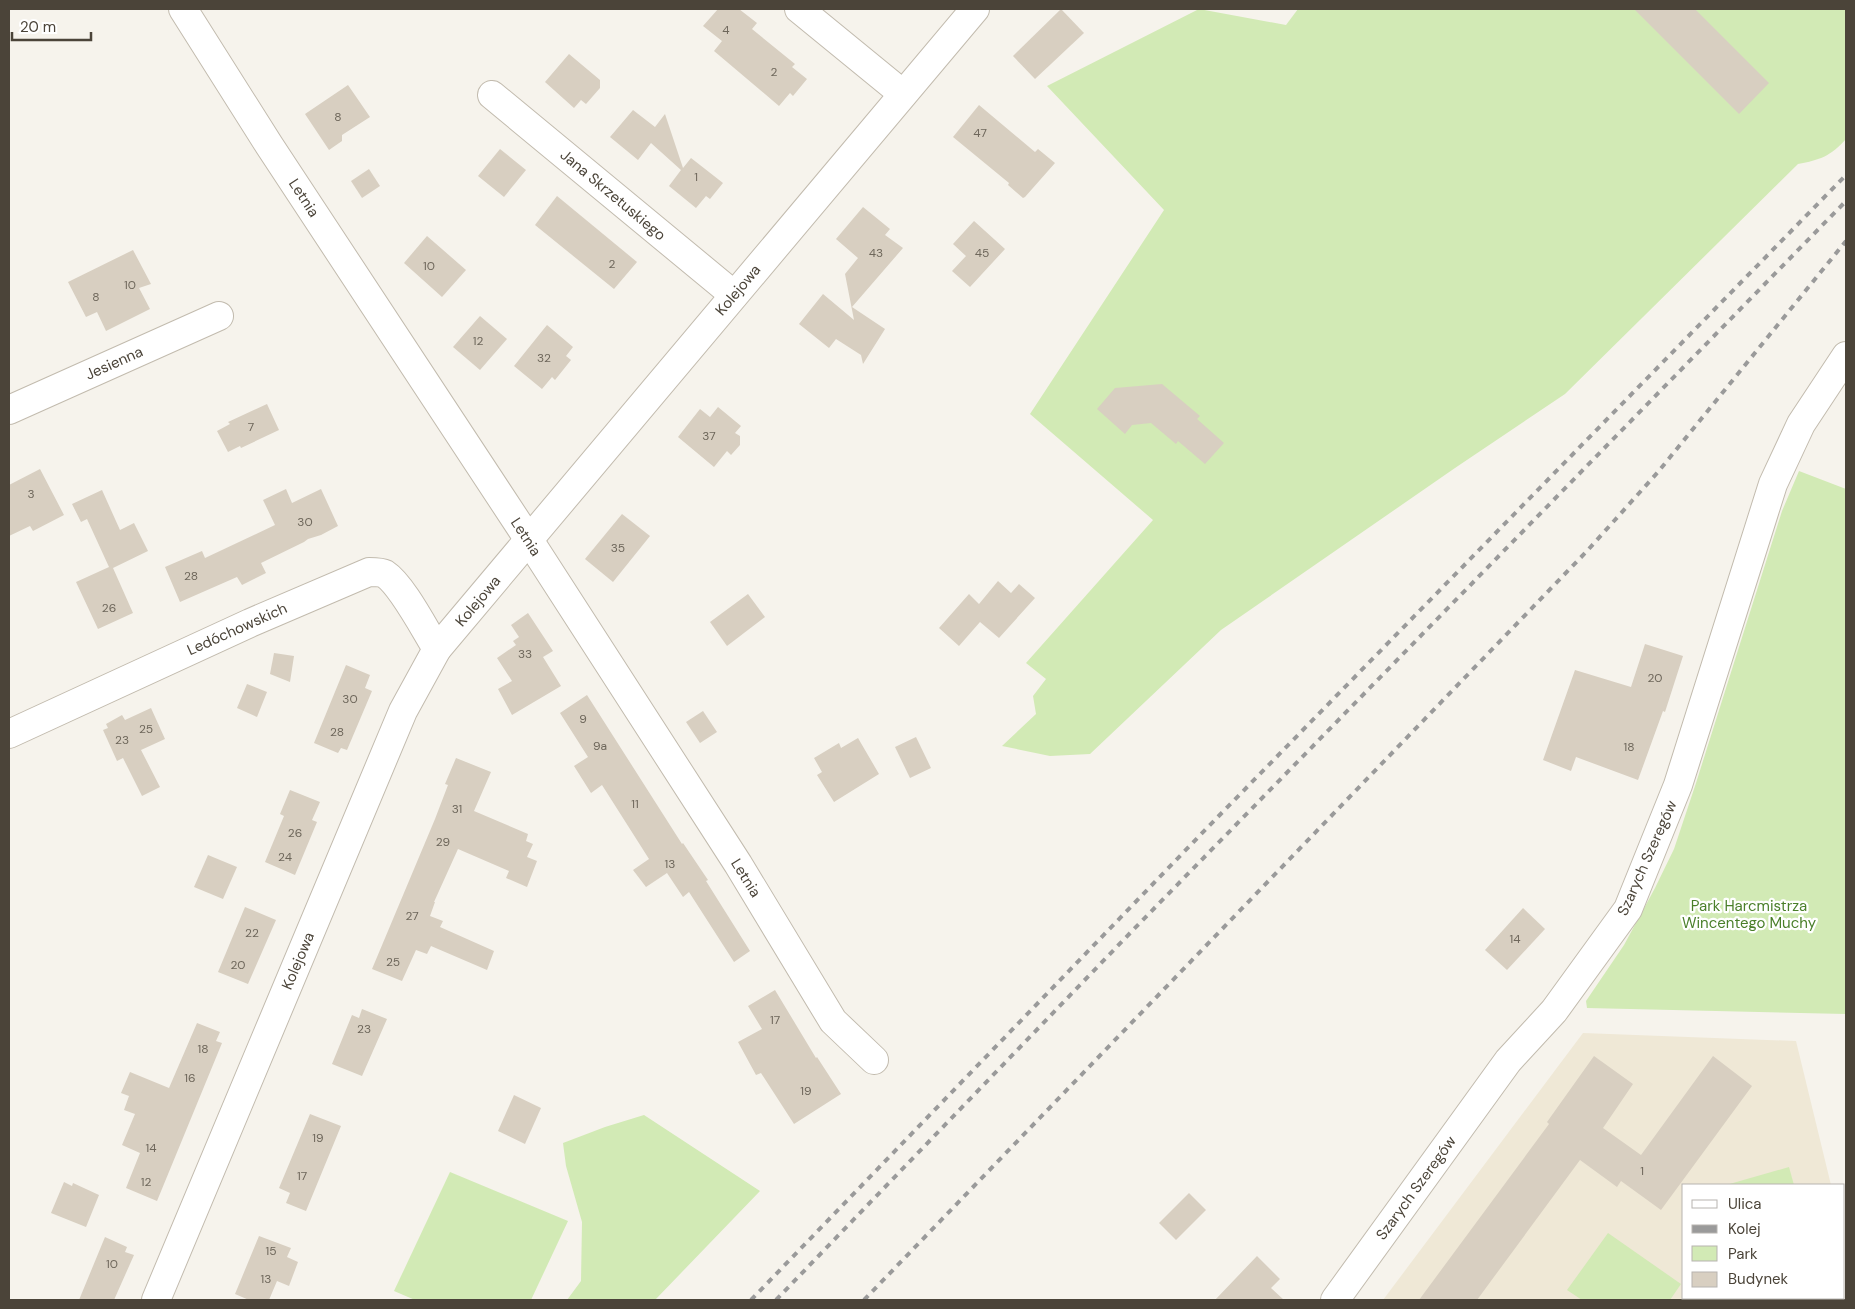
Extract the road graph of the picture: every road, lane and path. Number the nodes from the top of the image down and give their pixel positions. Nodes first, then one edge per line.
1 (799, 9) edge
2 (975, 9) edge
3 (188, 10) edge
4 (903, 94) junction
5 (492, 95) dead end
6 (734, 295) junction
7 (219, 316) dead end
8 (1846, 356) edge
9 (9, 410) edge
10 (529, 540) junction
11 (436, 649) junction
12 (9, 734) edge
13 (874, 1060) dead end
14 (156, 1300) edge
15 (1335, 1300) edge

1 - 4 street
2 - 4 street, Kolejowa
3 - 10 street, Letnia
4 - 6 street, Kolejowa
5 - 6 street, Jana Skrzetuskiego
6 - 10 street, Kolejowa
7 - 9 street, Jesienna
8 - 15 street, Szarych Szeregów
10 - 11 street, Kolejowa
10 - 13 street, Letnia
11 - 12 street, Ledóchowskich
11 - 14 street, Kolejowa

